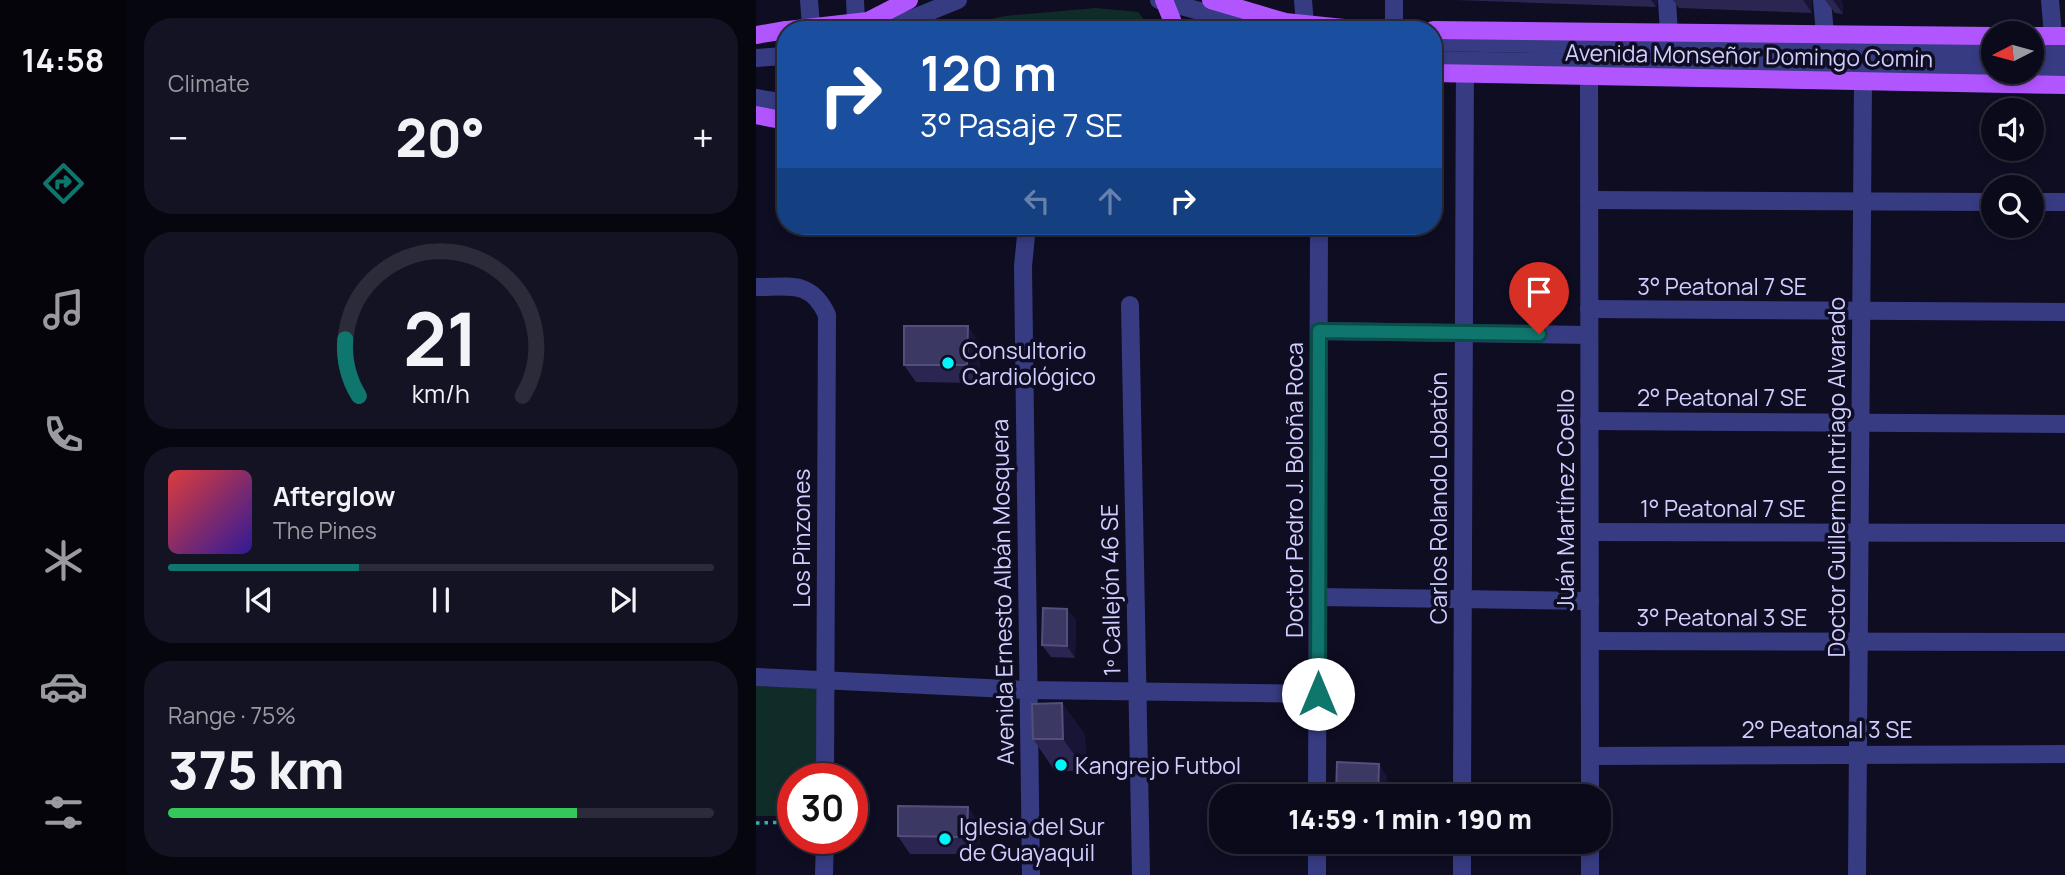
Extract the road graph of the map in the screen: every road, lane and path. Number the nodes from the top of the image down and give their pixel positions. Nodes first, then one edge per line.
1 (809, 0) edge
2 (855, 0) edge
3 (909, 0) edge
4 (958, 0) edge
5 (1163, 0) edge
6 (1211, 0) edge
7 (1303, 0) edge
8 (1394, 0) edge
9 (1667, 0) edge
10 (1822, 0) edge
11 (2050, 0) edge
12 (811, 21) edge
13 (865, 21) edge
14 (874, 21) edge
15 (882, 21) edge
16 (1172, 21) edge
17 (1238, 21) edge
18 (1290, 21) edge
19 (1305, 21) edge
20 (1394, 21) edge
21 (1442, 30) edge
22 (777, 32) edge
23 (1669, 34) junction
24 (1825, 34) junction
25 (756, 35) edge
26 (1981, 36) edge
27 (2059, 36) edge
28 (1442, 42) edge
29 (1981, 53) edge
30 (2044, 54) edge
31 (2065, 54) edge
32 (777, 57) edge
33 (756, 58) edge
34 (1442, 62) edge
35 (1465, 67) junction
36 (1981, 70) edge
37 (1442, 71) edge
38 (2044, 71) edge
39 (2065, 72) edge
40 (1589, 77) junction
41 (1863, 80) junction
42 (2065, 85) edge
43 (756, 98) edge
44 (777, 102) edge
45 (756, 115) edge
46 (777, 119) edge
47 (1589, 200) junction
48 (1862, 202) junction
49 (1981, 202) edge
50 (2044, 202) edge
51 (2065, 202) edge
52 (1018, 235) edge
53 (1026, 235) edge
54 (1319, 235) edge
55 (1023, 266) junction
56 (756, 287) edge
57 (1130, 305) dead end
58 (1589, 309) junction
59 (1861, 311) junction
60 (2065, 312) edge
61 (1319, 331) junction
62 (1463, 333) junction
63 (1589, 335) junction
64 (1589, 421) junction
65 (1861, 421) junction
66 (2065, 424) edge
67 (1590, 532) junction
68 (1859, 533) junction
69 (2065, 533) edge
70 (1318, 597) junction
71 (1463, 599) junction
72 (1590, 601) junction
73 (1590, 641) junction
74 (1859, 642) junction
75 (2065, 642) edge
76 (756, 677) edge
77 (825, 679) junction
78 (1028, 690) junction
79 (1136, 691) junction
80 (1318, 694) junction
81 (1858, 753) junction
82 (2065, 754) edge
83 (1590, 756) junction
84 (825, 763) edge
85 (1317, 784) edge
86 (1462, 784) edge
87 (1590, 784) edge
88 (777, 822) edge
89 (756, 823) edge
90 (825, 854) edge
91 (1317, 854) edge
92 (1462, 854) edge
93 (1590, 854) edge
94 (824, 875) edge
95 (1031, 875) edge
96 (1142, 875) edge
97 (1317, 875) edge
98 (1462, 875) edge
99 (1590, 875) edge
100 (1857, 875) edge

1 - 12 street
2 - 13 street
3 - 14 main road
4 - 15 street
5 - 16 main road
5 - 17 street
6 - 18 main road
7 - 19 street
8 - 20 street
9 - 23 street
10 - 24 street
11 - 27 street
21 - 23 main road, Avenida Monseñor Domingo Comin
22 - 25 main road
23 - 24 main road, Avenida Monseñor Domingo Comin
24 - 26 main road, Avenida Monseñor Domingo Comin
28 - 29 street, Avenida Monseñor Domingo Comin
30 - 31 street
32 - 33 street
34 - 35 street, Avenida Monseñor Domingo Comin
35 - 36 street, Avenida Monseñor Domingo Comin
35 - 37 main road, Avenida Monseñor Domingo Comin
35 - 40 main road, Avenida Monseñor Domingo Comin
35 - 62 street, Carlos Rolando Lobatón
38 - 39 street
40 - 41 main road, Avenida Monseñor Domingo Comin
40 - 47 street, Juán Martínez Coello
41 - 42 main road, Avenida Monseñor Domingo Comin
41 - 48 street, Doctor Guillermo Intriago Alvarado
43 - 44 street
45 - 46 main road
47 - 48 street
47 - 58 street, Juán Martínez Coello
48 - 49 street
48 - 59 street, Doctor Guillermo Intriago Alvarado
50 - 51 street
52 - 55 street, Avenida Ernesto Albán Mosquera
53 - 55 street, Avenida Ernesto Albán Mosquera
54 - 61 street, Doctor Pedro J. Boloña Roca
55 - 78 street, Avenida Ernesto Albán Mosquera
56 - 77 street, Los Pinzones
57 - 79 street, 1º Callejón 46 SE
58 - 59 street, 3° Peatonal 7 SE
58 - 63 street, Juán Martínez Coello
59 - 60 street, 3° Peatonal 7 SE
59 - 65 street, Doctor Guillermo Intriago Alvarado
61 - 62 street
61 - 70 street, Doctor Pedro J. Boloña Roca
62 - 63 street
62 - 71 street, Carlos Rolando Lobatón
63 - 64 street, Juán Martínez Coello
64 - 65 street, 2° Peatonal 7 SE
64 - 67 street, Juán Martínez Coello
65 - 66 street, 2° Peatonal 7 SE
65 - 68 street, Doctor Guillermo Intriago Alvarado
67 - 68 street, 1° Peatonal 7 SE
67 - 72 street, Juán Martínez Coello
68 - 69 street, 1° Peatonal 7 SE
68 - 74 street, Doctor Guillermo Intriago Alvarado
70 - 71 street
70 - 80 street, Doctor Pedro J. Boloña Roca
71 - 72 street
71 - 86 street, Carlos Rolando Lobatón
72 - 73 street, Juán Martínez Coello
73 - 74 street, 3° Peatonal 3 SE
73 - 83 street, Juán Martínez Coello
74 - 75 street, 3° Peatonal 3 SE
74 - 81 street, Doctor Guillermo Intriago Alvarado
76 - 77 street
77 - 78 street
77 - 84 street, Los Pinzones
78 - 79 street
78 - 95 street, Avenida Ernesto Albán Mosquera
79 - 80 street
79 - 96 street, 1º Callejón 46 SE
80 - 85 street, Doctor Pedro J. Boloña Roca
81 - 82 street, 2° Peatonal 3 SE
81 - 83 street, 2° Peatonal 3 SE
81 - 100 street, Doctor Guillermo Intriago Alvarado
83 - 87 street, Juán Martínez Coello
88 - 89 path
90 - 94 street
91 - 97 street
92 - 98 street
93 - 99 street

